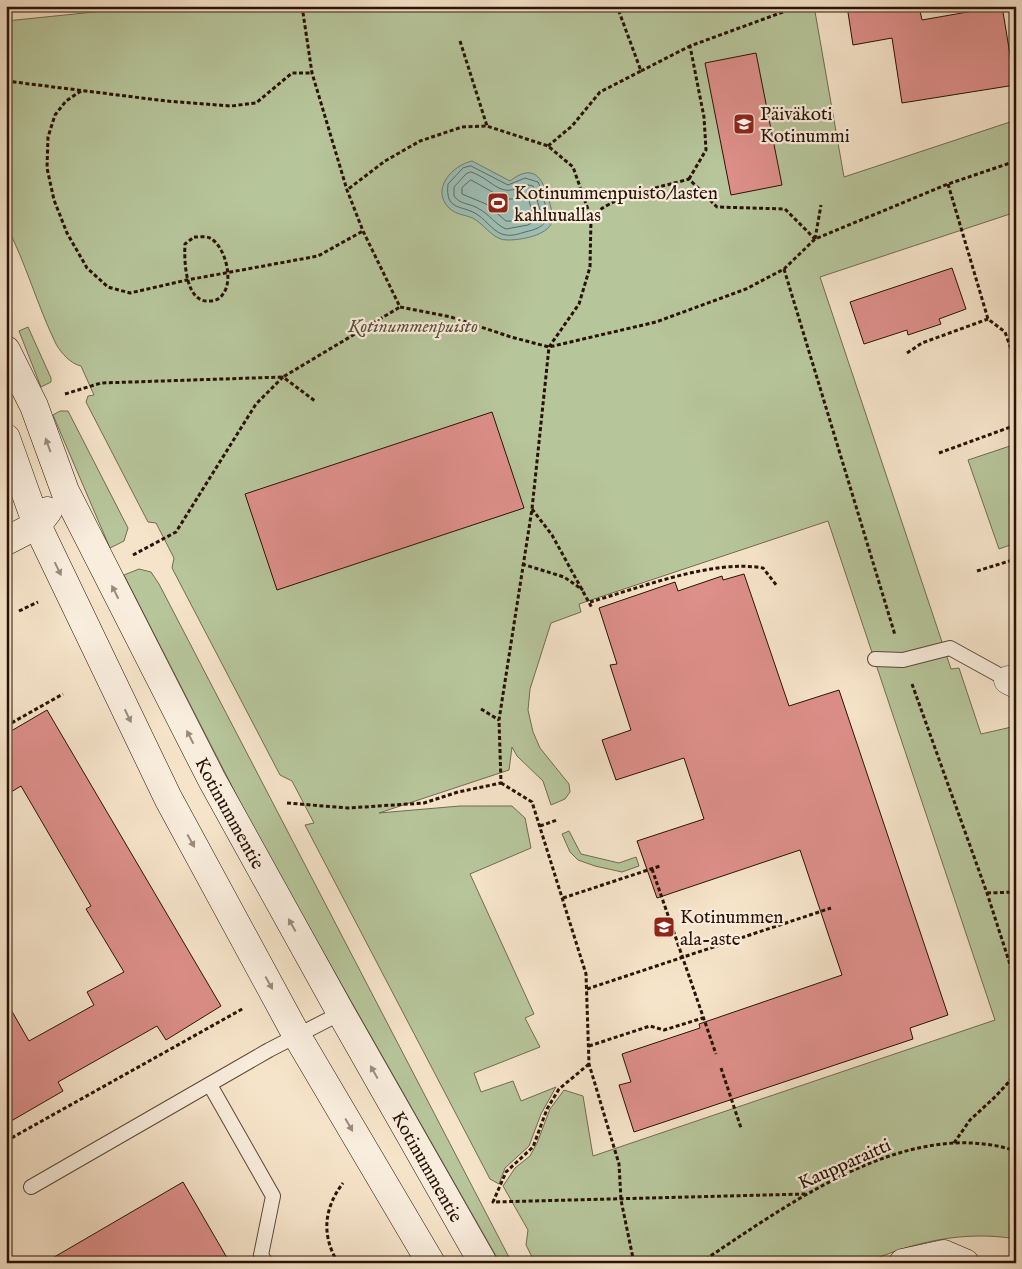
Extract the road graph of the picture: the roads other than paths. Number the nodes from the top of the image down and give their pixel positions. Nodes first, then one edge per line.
1 (6, 350) edge
2 (6, 438) edge
3 (65, 491) junction
4 (14, 493) edge
5 (37, 526) junction
6 (6, 541) edge
7 (875, 659) dead end
8 (1012, 682) edge
9 (341, 1013) junction
10 (297, 1036) junction
11 (210, 1085) junction
12 (31, 1187) dead end
13 (266, 1263) edge
14 (431, 1263) edge
15 (483, 1263) edge
16 (903, 1263) edge
17 (965, 1263) edge

3 -> 1 main road, Kotinummentie
2 - 4 main road
3 - 4 main road
3 - 5 main road
9 -> 3 main road, Kotinummentie
4 - 5 main road
5 - 6 main road
5 -> 10 main road
7 - 8 lane
9 - 10 lane
15 -> 9 main road, Kotinummentie
10 - 11 lane
10 -> 14 main road
11 - 12 lane
11 - 13 lane
16 - 17 main road

